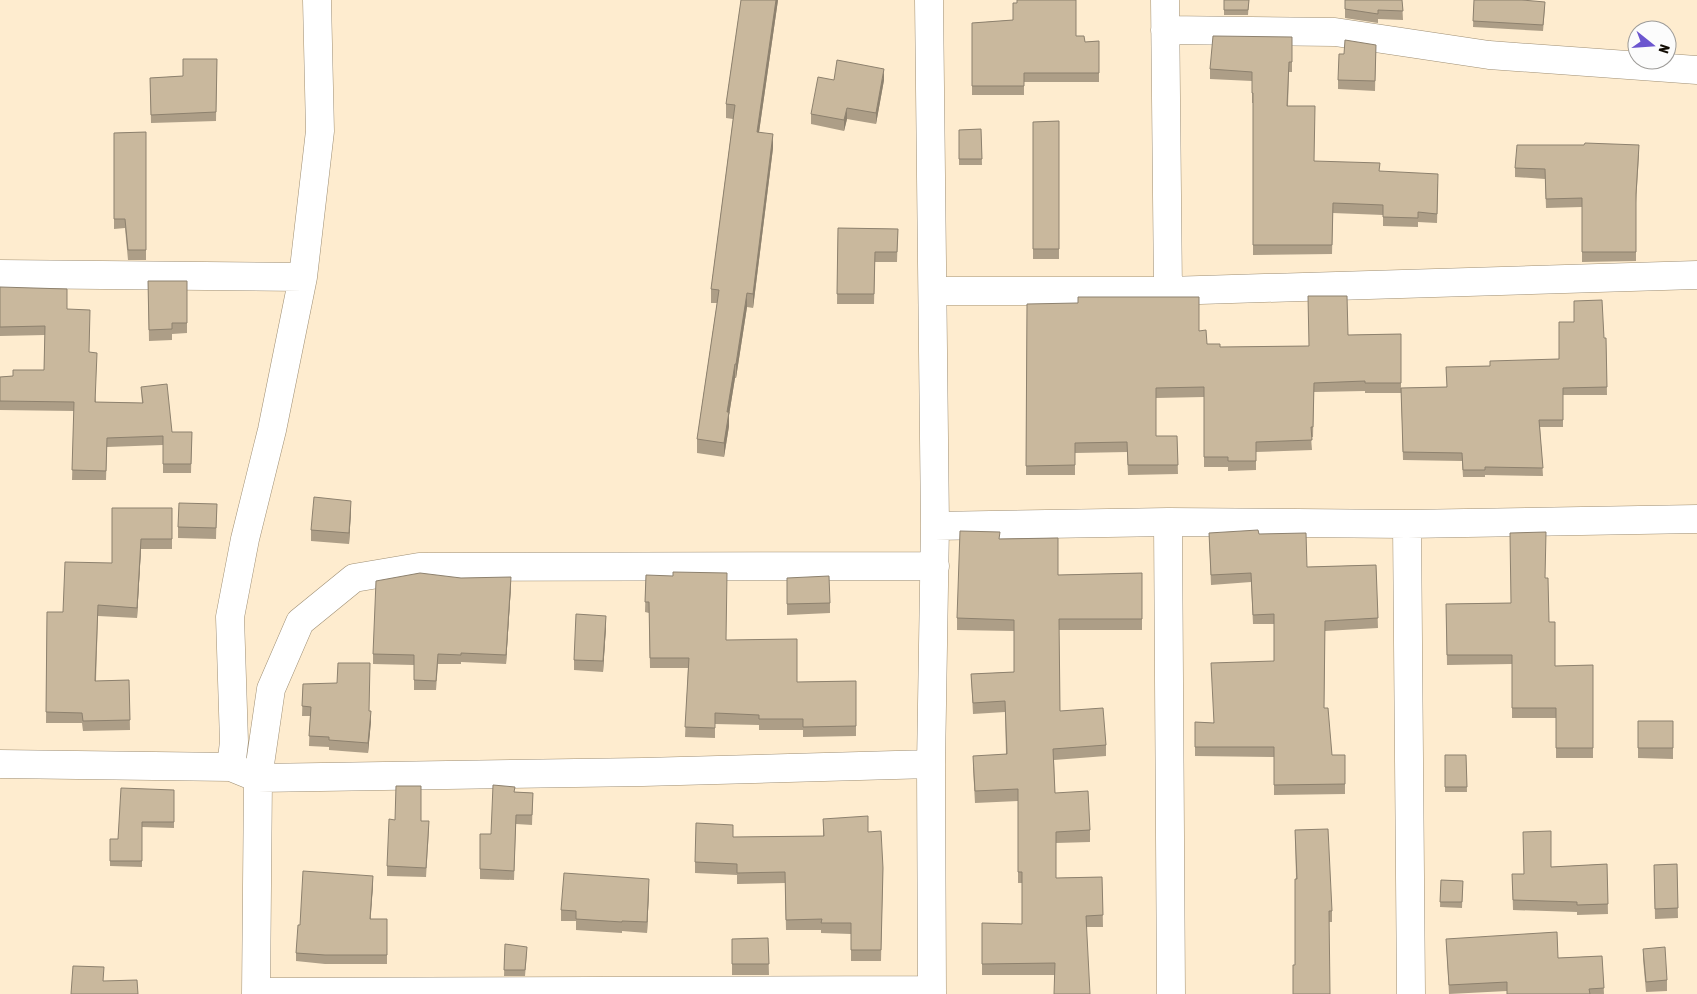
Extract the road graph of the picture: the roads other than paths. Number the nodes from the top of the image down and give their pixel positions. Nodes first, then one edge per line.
1 (316, 0) edge
2 (929, 0) edge
3 (1165, 0) edge
4 (1165, 30) junction
5 (1697, 70) edge
6 (0, 274) edge
7 (1697, 275) edge
8 (303, 277) junction
9 (933, 291) junction
10 (1168, 291) junction
11 (1697, 519) edge
12 (1168, 522) junction
13 (1406, 524) junction
14 (936, 526) junction
15 (935, 566) junction
16 (0, 764) edge
17 (932, 764) junction
18 (231, 767) junction
19 (258, 778) junction
20 (932, 992) edge
21 (256, 993) edge
22 (1171, 994) edge
23 (1411, 994) edge

1 - 8 street
2 - 9 street
3 - 4 street
4 - 5 street
4 - 10 street
6 - 8 street
7 - 10 street
8 - 18 street
9 - 10 street
9 - 14 street
11 - 13 street
12 - 13 street
12 - 14 street
12 - 22 street
13 - 23 street
14 - 15 street
15 - 17 street
15 - 19 street
16 - 18 street
17 - 19 street
17 - 20 street
18 - 19 street
19 - 21 street
20 - 21 street

